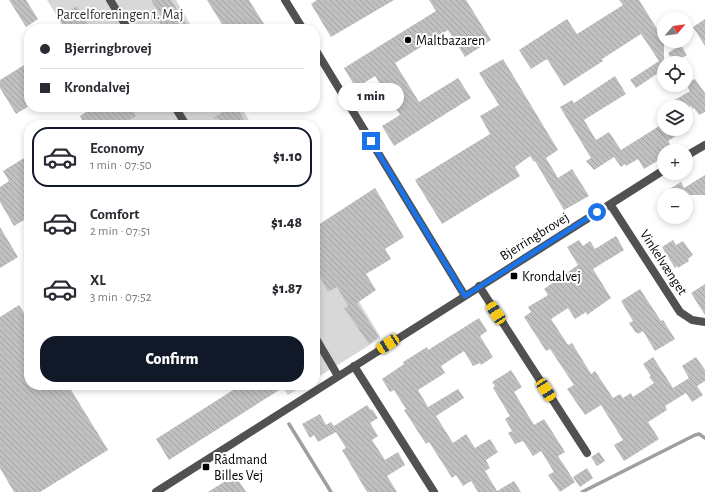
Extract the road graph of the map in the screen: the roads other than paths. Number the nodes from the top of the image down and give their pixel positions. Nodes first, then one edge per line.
1 (110, 0) edge
2 (285, 0) edge
3 (125, 24) edge
4 (300, 24) edge
5 (320, 56) edge
6 (705, 145) edge
7 (693, 152) edge
8 (657, 174) edge
9 (610, 204) junction
10 (479, 286) junction
11 (465, 296) junction
12 (705, 322) edge
13 (320, 345) edge
14 (354, 366) junction
15 (338, 376) junction
16 (320, 388) edge
17 (316, 390) edge
18 (587, 453) dead end
19 (157, 492) edge
20 (434, 492) edge

1 - 3 street
2 - 4 street
5 - 11 street
6 - 7 street
8 - 9 street, Bjerringbrovej
9 - 10 street, Bjerringbrovej
9 - 12 street, Vinkelvænget
10 - 11 street, Bjerringbrovej
10 - 18 street
11 - 14 street, Bjerringbrovej
13 - 15 street
14 - 15 street, Bjerringbrovej
14 - 20 street
15 - 16 street, Bjerringbrovej
17 - 19 street, Bjerringbrovej

